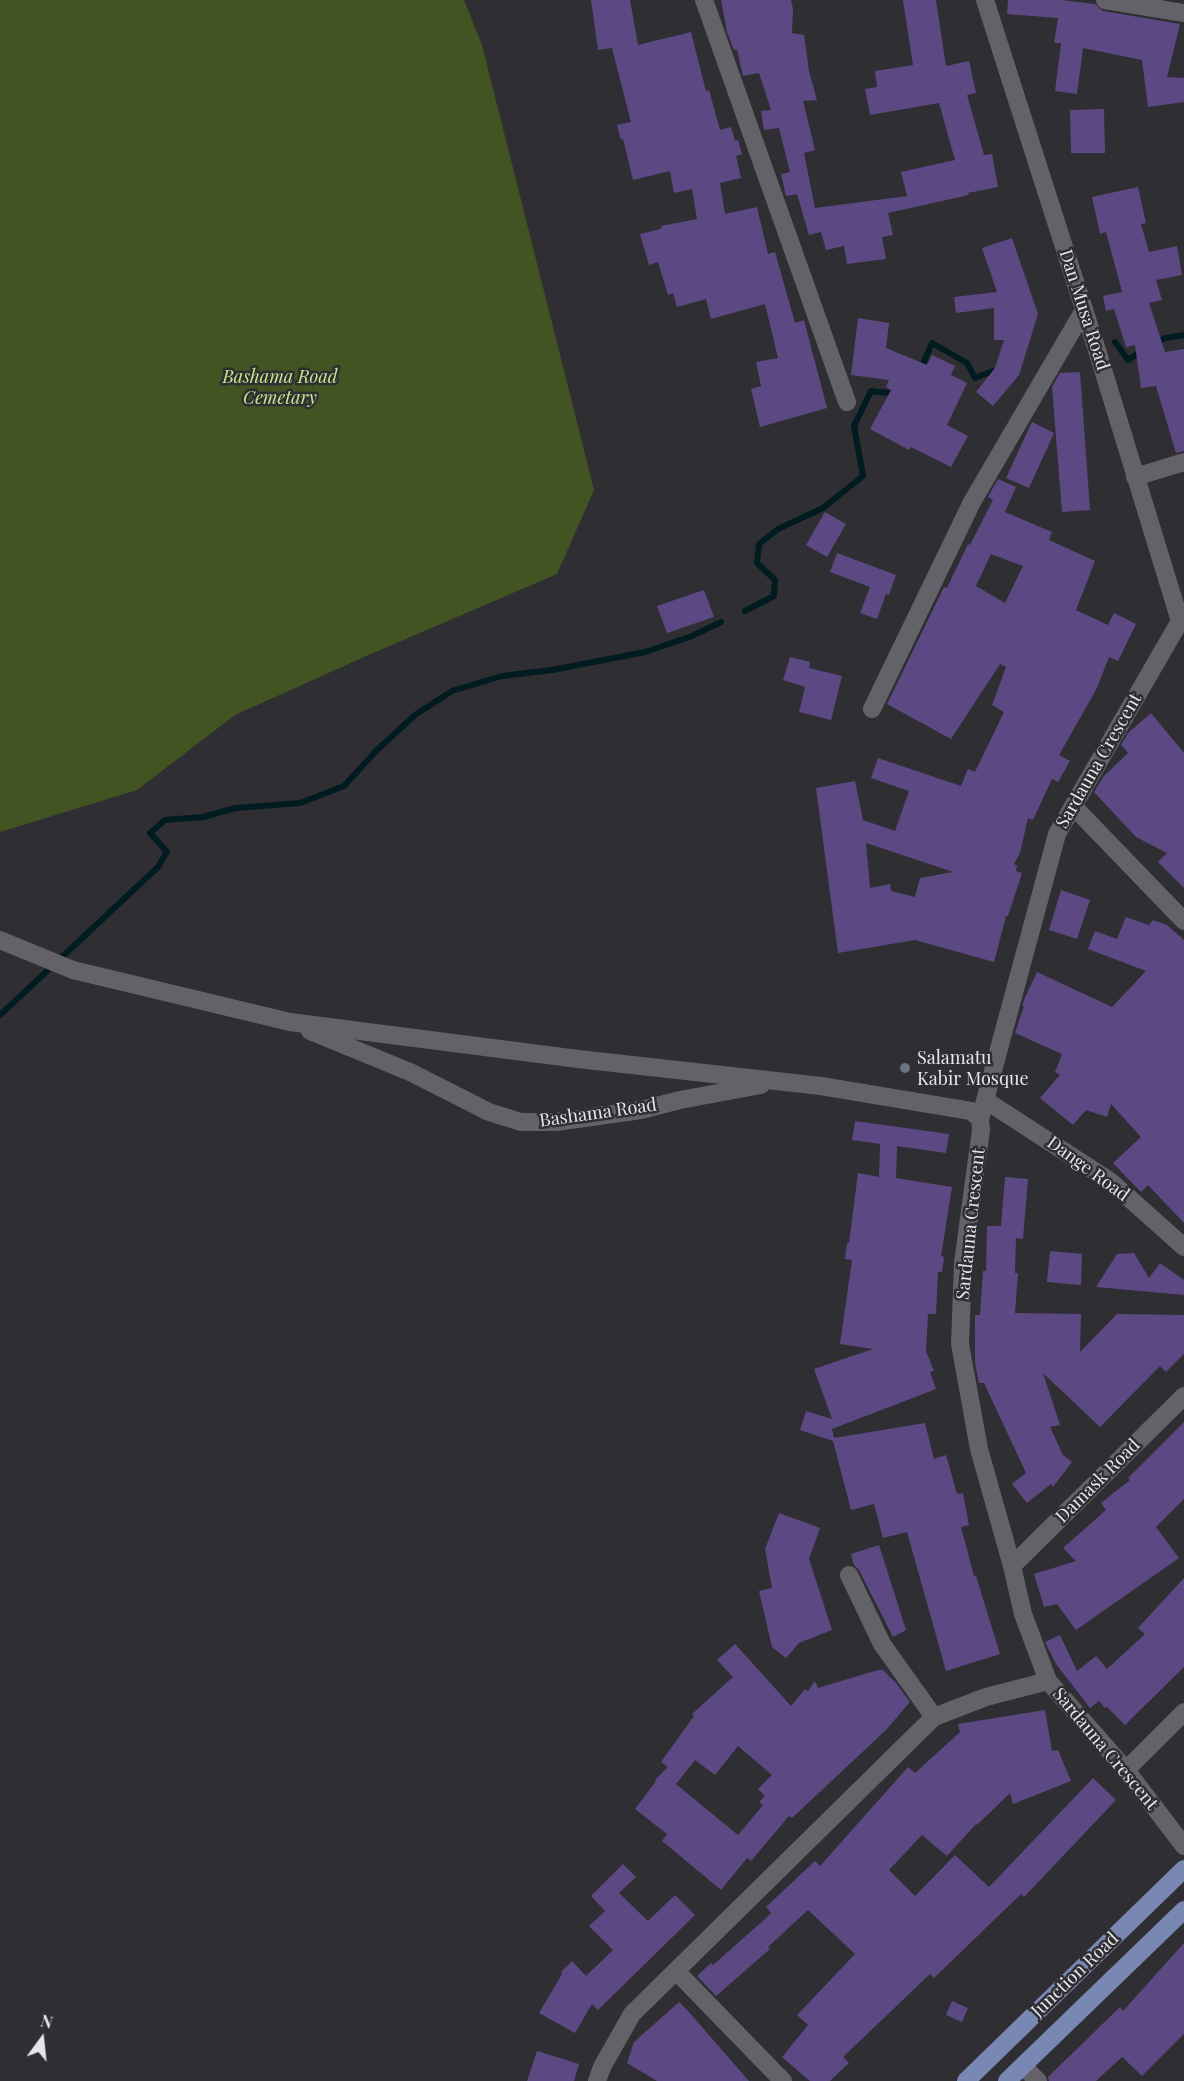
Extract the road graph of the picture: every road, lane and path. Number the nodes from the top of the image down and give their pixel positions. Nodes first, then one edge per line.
1 (704, 0) edge
2 (985, 0) edge
3 (1105, 0) edge
4 (1184, 13) edge
5 (1084, 310) junction
6 (847, 402) dead end
7 (1184, 462) edge
8 (1135, 477) junction
9 (1182, 620) edge
10 (872, 709) dead end
11 (1074, 807) junction
12 (1184, 921) edge
13 (0, 940) edge
14 (290, 1022) junction
15 (780, 1082) junction
16 (985, 1100) junction
17 (980, 1119) junction
18 (1184, 1247) edge
19 (1184, 1396) edge
20 (1012, 1566) junction
21 (849, 1575) dead end
22 (1048, 1681) junction
23 (1184, 1712) edge
24 (934, 1717) junction
25 (1126, 1770) junction
26 (1184, 1846) edge
27 (1184, 1869) edge
28 (1184, 1910) edge
29 (677, 1972) junction
30 (1023, 2066) junction
31 (597, 2081) edge
32 (783, 2081) edge
33 (966, 2081) edge
34 (1007, 2081) edge
35 (1038, 2081) edge

1 - 6 street
2 - 5 street, Dan Musa Road
3 - 4 street
5 - 8 street, Dan Musa Road
5 - 10 street
7 - 8 street
8 - 9 street, Dan Musa Road
9 - 11 street, Sardauna Crescent
11 - 12 street
11 - 16 street, Sardauna Crescent
13 - 14 street, Bashama Road
14 - 15 street, Bashama Road
14 - 15 street, Bashama Road
15 - 17 street, Bashama Road
16 - 17 street, Sardauna Crescent
16 - 18 street, Dange Road
17 - 20 street, Sardauna Crescent
19 - 20 street, Damask Road
20 - 22 street, Sardauna Crescent
21 - 24 street
22 - 24 street
22 - 25 street, Sardauna Crescent
23 - 25 street
24 - 29 street
25 - 26 street, Sardauna Crescent
27 - 33 main road, Junction Road
28 - 30 main road, Junction Road
29 - 31 street
29 - 32 street
30 - 34 main road, Junction Road
30 - 35 street

